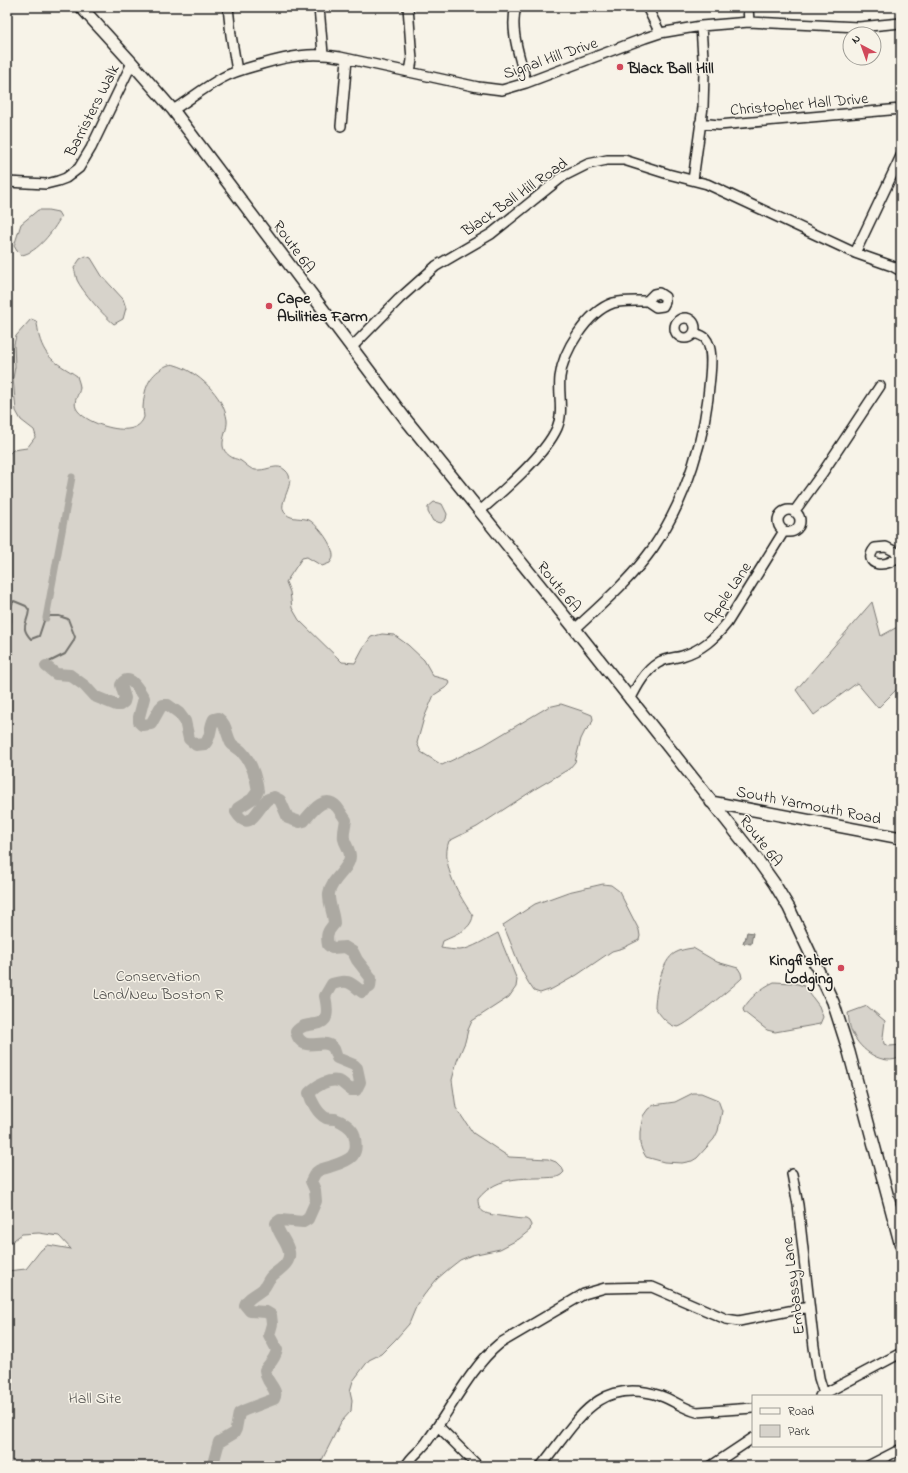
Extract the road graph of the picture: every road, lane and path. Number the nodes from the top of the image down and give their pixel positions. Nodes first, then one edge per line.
1 (81, 7) edge
2 (228, 7) edge
3 (319, 7) edge
4 (408, 7) edge
5 (516, 7) edge
6 (647, 7) edge
7 (748, 7) edge
8 (749, 22) junction
9 (901, 23) edge
10 (701, 26) junction
11 (660, 33) junction
12 (323, 54) junction
13 (347, 59) junction
14 (132, 63) junction
15 (237, 71) junction
16 (410, 72) junction
17 (526, 83) junction
18 (901, 109) edge
19 (173, 110) junction
20 (700, 123) junction
21 (341, 126) dead end
22 (901, 156) edge
23 (693, 180) junction
24 (7, 182) edge
25 (855, 253) junction
26 (901, 271) edge
27 (647, 301) dead end
28 (694, 333) dead end
29 (351, 348) junction
30 (880, 386) dead end
31 (480, 511) junction
32 (794, 512) junction
33 (784, 531) junction
34 (575, 629) junction
35 (630, 700) junction
36 (711, 802) junction
37 (901, 838) edge
38 (792, 1174) dead end
39 (901, 1246) edge
40 (809, 1307) junction
41 (901, 1353) edge
42 (822, 1395) edge
43 (752, 1408) edge
44 (438, 1426) junction
45 (752, 1439) edge
46 (901, 1448) edge
47 (406, 1465) edge
48 (478, 1466) edge
49 (541, 1466) edge
50 (711, 1466) edge
51 (868, 1466) edge

1 - 14 main road, Route 6A
2 - 15 street
3 - 12 street
4 - 16 street
5 - 17 street
6 - 11 street
7 - 8 street
8 - 9 street, Signal Hill Drive
8 - 10 street, Signal Hill Drive
10 - 11 street, Signal Hill Drive
10 - 20 street
11 - 17 street, Signal Hill Drive
12 - 13 street, Signal Hill Drive
12 - 15 street, Signal Hill Drive
13 - 16 street, Signal Hill Drive
13 - 21 street
14 - 19 main road, Route 6A
14 - 24 street, Barristers Walk
15 - 19 street, Signal Hill Drive
16 - 17 street, Signal Hill Drive
18 - 20 street, Christopher Hall Drive
19 - 29 main road, Route 6A
20 - 23 street
22 - 25 street
23 - 25 street, Black Ball Hill Road
23 - 29 street, Black Ball Hill Road
25 - 26 street, Black Ball Hill Road
27 - 31 street
28 - 34 street
29 - 31 main road, Route 6A
30 - 32 street
31 - 34 main road, Route 6A
32 - 33 street
32 - 33 street
33 - 35 street, Apple Lane
34 - 35 main road, Route 6A
35 - 36 main road, Route 6A
36 - 37 main road, South Yarmouth Road
36 - 39 main road, Route 6A
38 - 40 street, Embassy Lane
40 - 42 street, Embassy Lane
40 - 44 street
41 - 42 street
43 - 49 street
44 - 47 street
44 - 48 street
45 - 50 street
46 - 51 street

